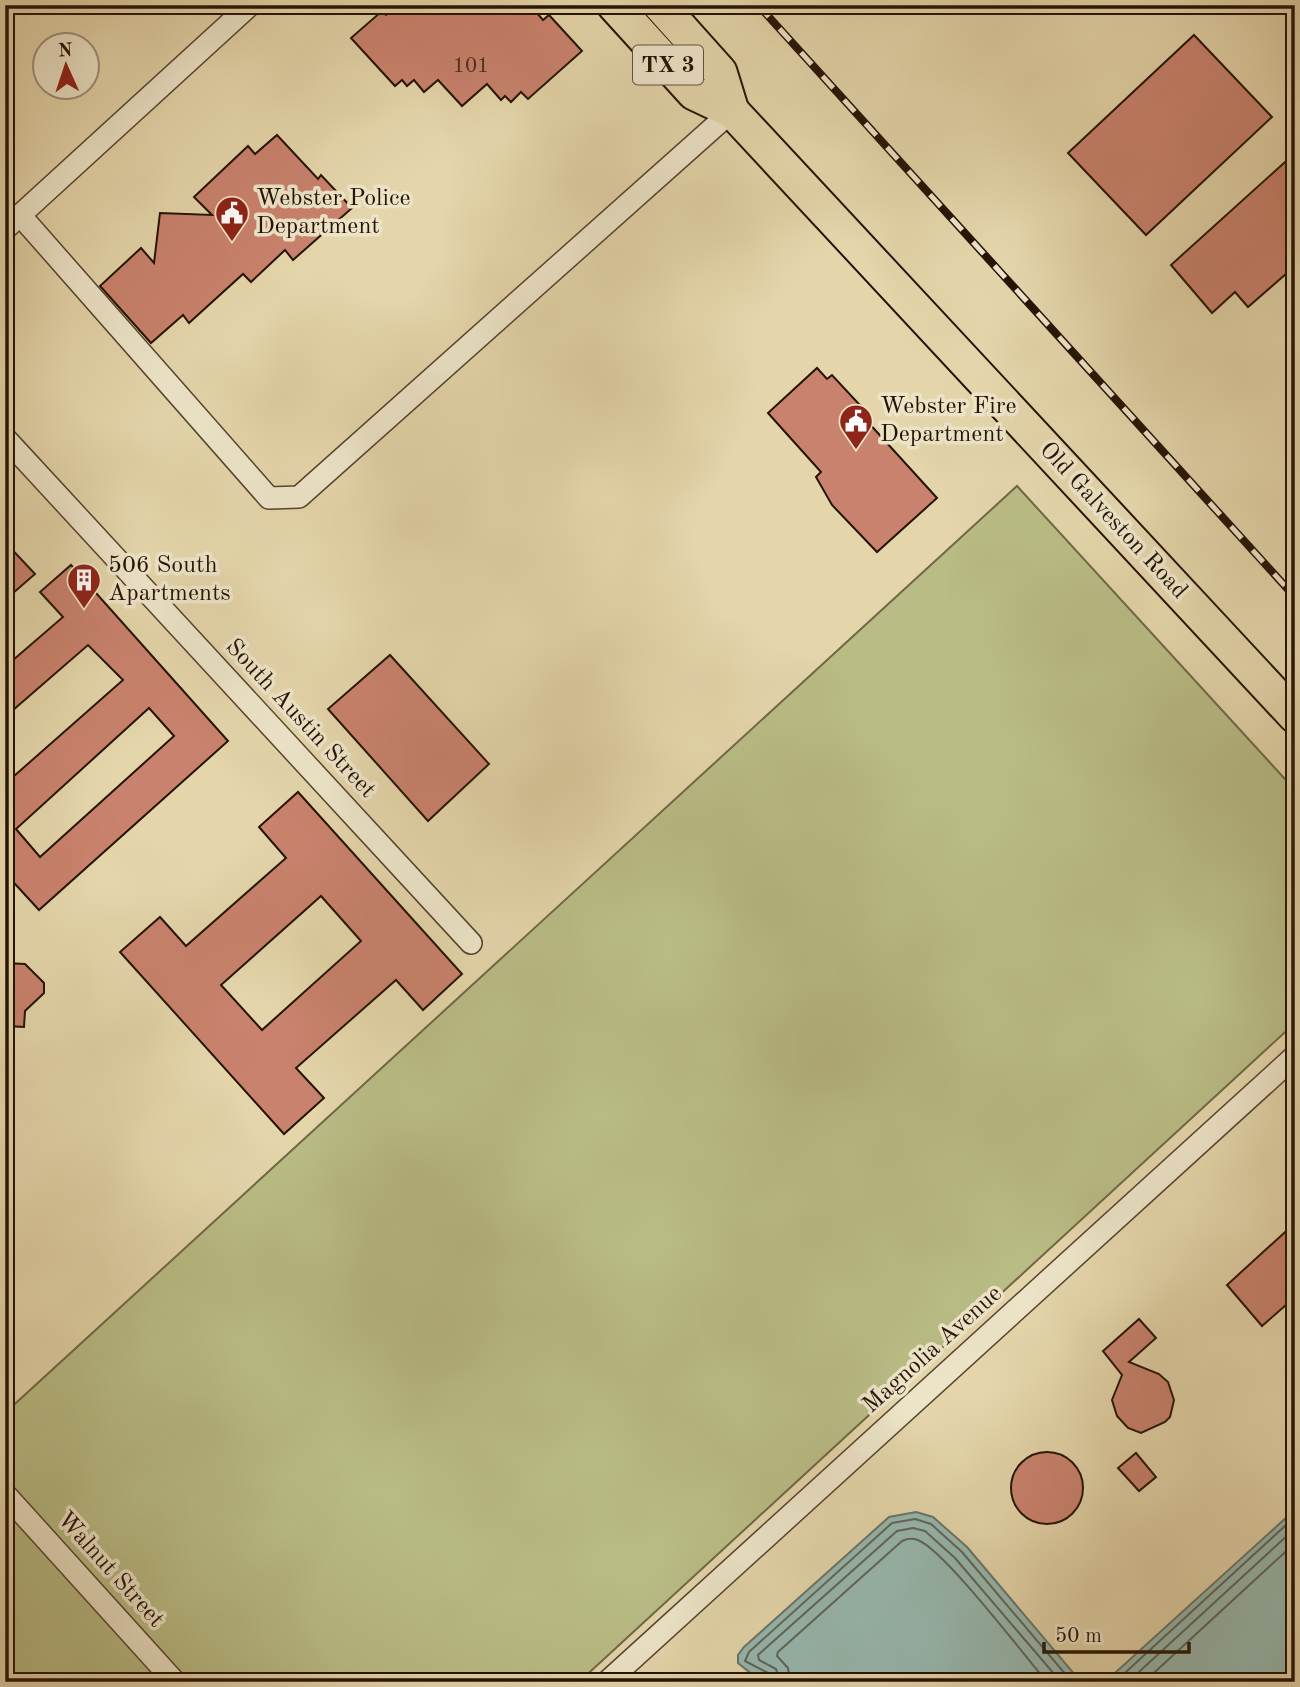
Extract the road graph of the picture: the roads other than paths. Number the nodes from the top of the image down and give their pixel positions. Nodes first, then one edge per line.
1 (614, 5) edge
2 (660, 5) edge
3 (249, 6) edge
4 (732, 111) junction
5 (13, 222) edge
6 (5, 438) edge
7 (1295, 716) edge
8 (471, 943) dead end
9 (1295, 1056) edge
10 (5, 1494) edge
11 (175, 1682) edge
12 (607, 1682) edge

1 - 4 main road, Old Galveston Road / TX 3
2 - 4 main road, Old Galveston Road / TX 3
3 - 5 street
4 - 5 street
4 - 7 main road, Old Galveston Road / TX 3
6 - 8 street, South Austin Street
9 - 12 street, Magnolia Avenue
10 - 11 street, Walnut Street

